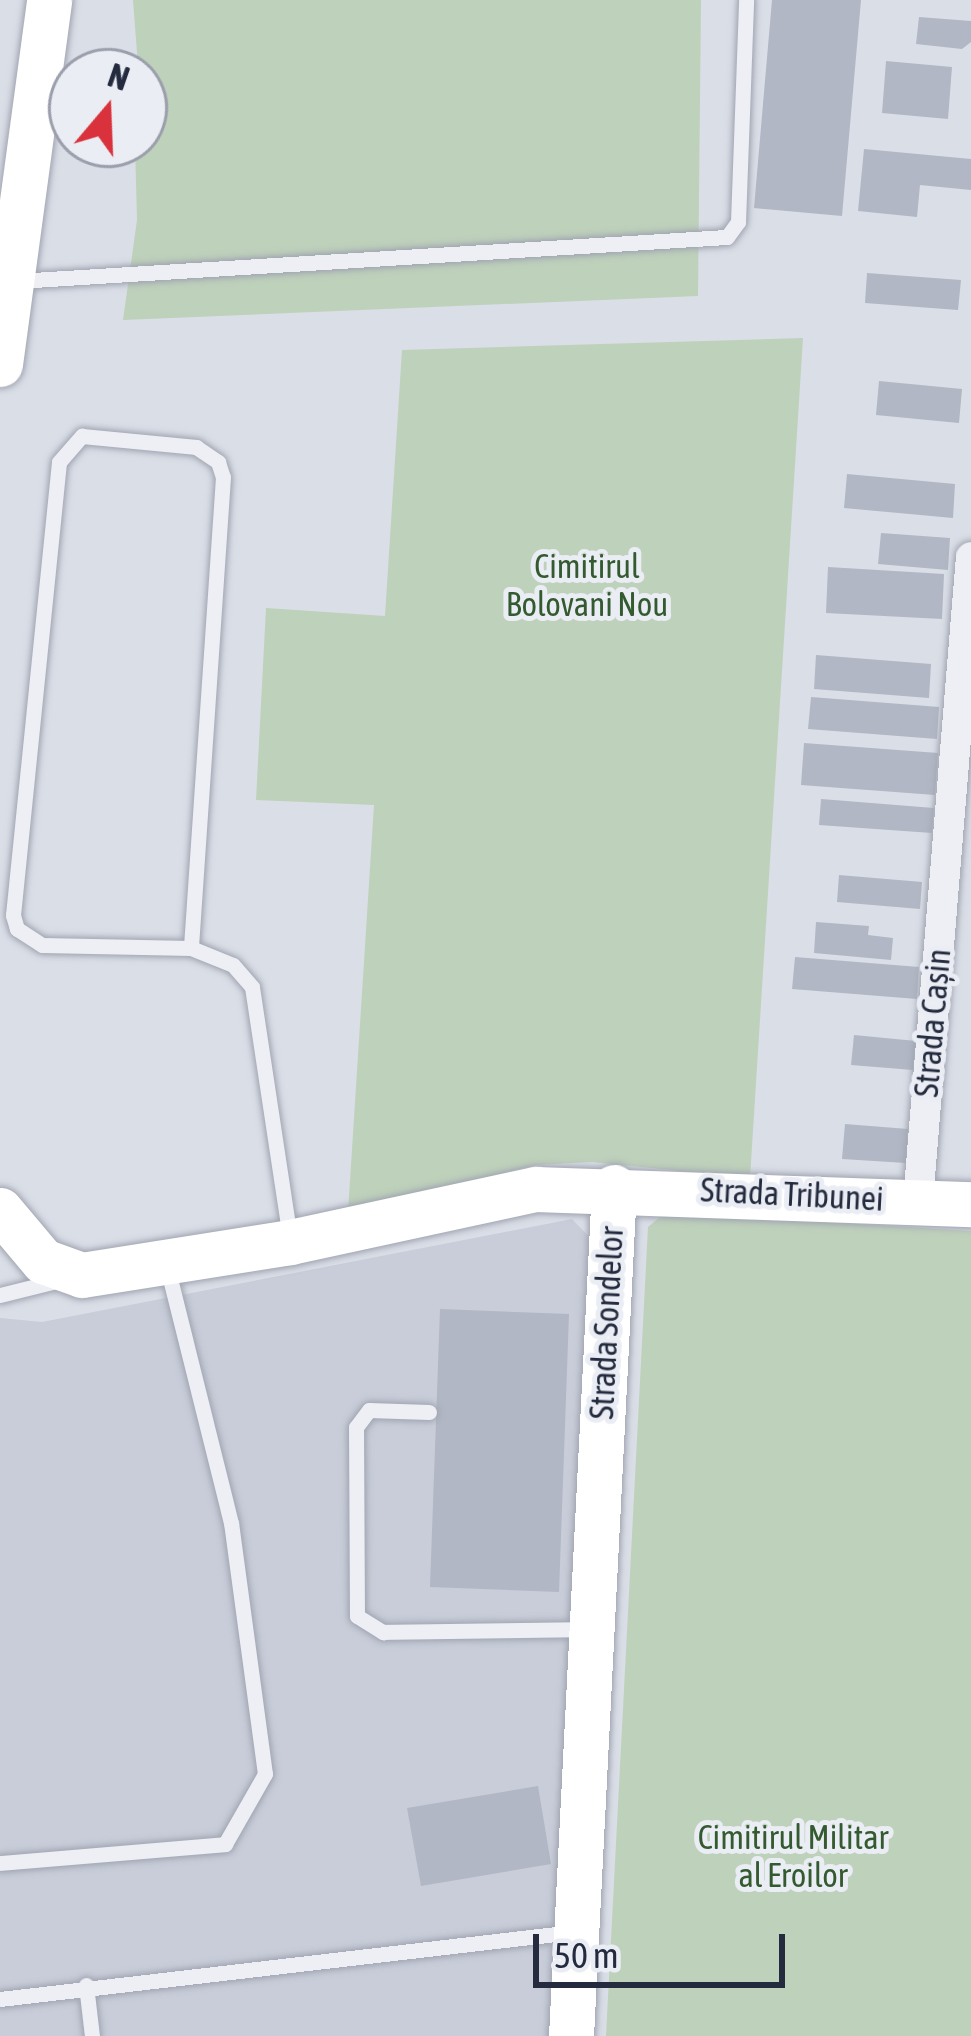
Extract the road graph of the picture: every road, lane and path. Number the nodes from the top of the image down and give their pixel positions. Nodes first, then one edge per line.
1 (49, 0) edge
2 (746, 0) edge
3 (11, 236) edge
4 (14, 281) junction
5 (0, 364) edge
6 (971, 557) edge
7 (969, 608) edge
8 (191, 948) junction
9 (614, 1187) junction
10 (918, 1201) junction
11 (971, 1204) edge
12 (0, 1210) edge
13 (290, 1242) junction
14 (166, 1265) junction
15 (82, 1275) junction
16 (0, 1295) edge
17 (429, 1412) dead end
18 (590, 1629) junction
19 (0, 1863) edge
20 (576, 1931) junction
21 (86, 1985) junction
22 (0, 1999) edge
23 (92, 2036) edge
24 (571, 2036) edge

1 - 3 street
2 - 4 lane
3 - 4 street
4 - 5 street
6 - 7 street, Strada Cașin
7 - 10 street, Strada Cașin
8 - 8 lane
8 - 13 lane
9 - 10 street, Strada Tribunei
9 - 13 street, Strada Sondelor
9 - 18 street, Strada Sondelor
10 - 11 street, Strada Tribunei
12 - 15 street
13 - 14 street, Strada Sondelor
14 - 15 street, Strada Sondelor
14 - 19 lane
15 - 16 lane
17 - 18 lane
18 - 20 street, Strada Sondelor
20 - 21 lane
20 - 24 street, Strada Sondelor
21 - 22 lane
21 - 23 lane

